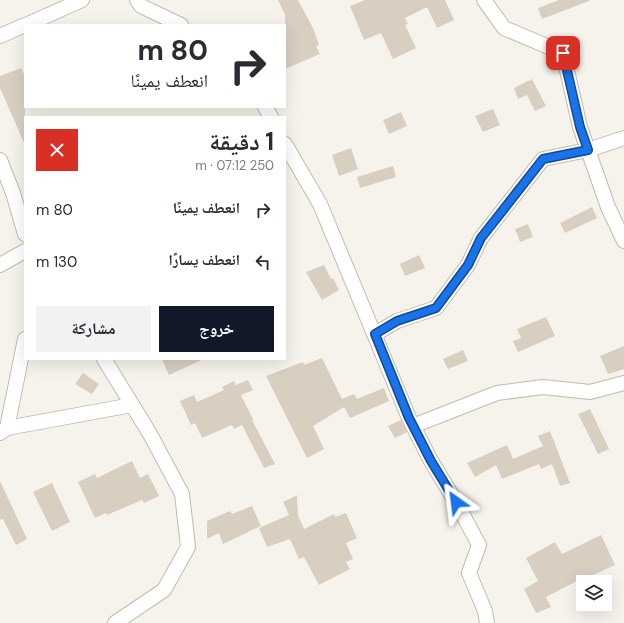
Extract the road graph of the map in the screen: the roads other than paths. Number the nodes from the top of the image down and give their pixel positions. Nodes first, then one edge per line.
1 (82, 0) edge
2 (137, 0) edge
3 (484, 0) edge
4 (27, 24) edge
5 (179, 24) edge
6 (24, 25) edge
7 (0, 36) edge
8 (624, 138) edge
9 (286, 146) edge
10 (588, 150) junction
11 (0, 160) edge
12 (24, 230) edge
13 (624, 241) edge
14 (24, 252) edge
15 (0, 265) edge
16 (375, 334) junction
17 (24, 343) edge
18 (105, 360) edge
19 (624, 383) edge
20 (132, 405) junction
21 (413, 426) junction
22 (3, 431) edge
23 (115, 623) edge
24 (487, 623) edge

1 - 4 street
2 - 5 street
3 - 10 street
6 - 7 street
8 - 10 street
9 - 16 street
10 - 13 street
10 - 16 street
11 - 12 street
14 - 15 street
16 - 21 street
17 - 22 street
18 - 20 street
19 - 21 street
20 - 22 street
20 - 23 street
21 - 24 street

